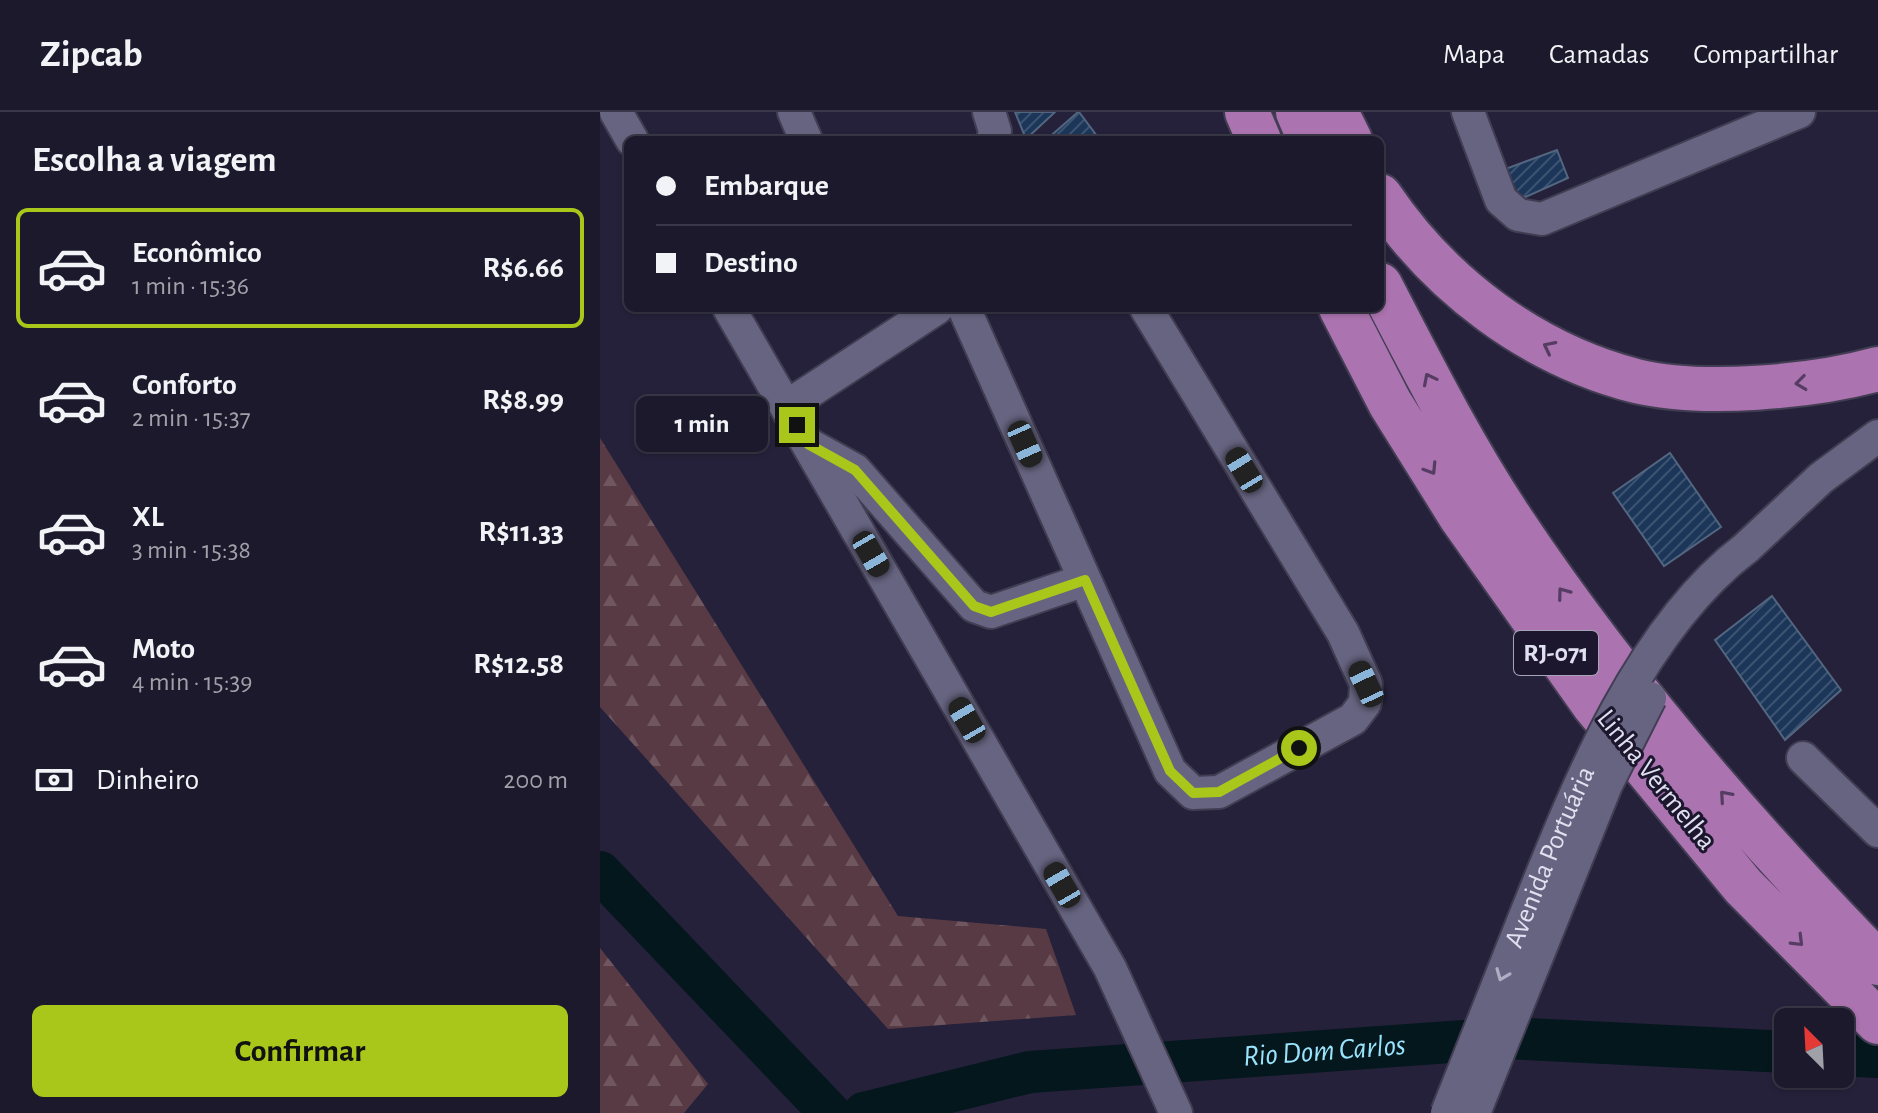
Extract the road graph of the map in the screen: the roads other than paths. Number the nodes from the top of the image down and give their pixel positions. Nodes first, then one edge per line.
1 (616, 112) edge
2 (794, 112) edge
3 (989, 112) edge
4 (1247, 112) edge
5 (1298, 112) edge
6 (1336, 112) edge
7 (1468, 112) edge
8 (1799, 112) edge
9 (630, 136) edge
10 (804, 136) edge
11 (994, 136) edge
12 (1257, 136) edge
13 (1308, 136) edge
14 (1348, 136) edge
15 (1384, 201) edge
16 (1384, 293) edge
17 (731, 312) edge
18 (931, 312) edge
19 (966, 312) edge
20 (1148, 312) edge
21 (1343, 312) edge
22 (1878, 369) edge
23 (786, 407) junction
24 (1878, 436) edge
25 (808, 444) junction
26 (1746, 548) junction
27 (1085, 580) junction
28 (1803, 758) dead end
29 (1878, 831) edge
30 (1878, 963) edge
31 (1878, 1022) edge
32 (1173, 1106) edge
33 (1447, 1113) edge
34 (1474, 1113) edge

1 - 9 street
2 - 10 street
3 - 11 street
4 - 12 highway
5 - 13 highway
6 - 14 highway
7 - 8 street
22 -> 15 highway
30 -> 16 highway, Linha Vermelha / RJ-071
17 - 23 street
18 - 23 street
19 - 27 street
20 - 27 street
21 -> 31 highway, Linha Vermelha / RJ-071
23 - 25 street
24 - 26 street, Avenida Portuária
25 - 27 street
25 - 32 street
26 -> 33 street, Avenida Portuária, bridge
26 - 34 street, Avenida Portuária, bridge
28 - 29 street

